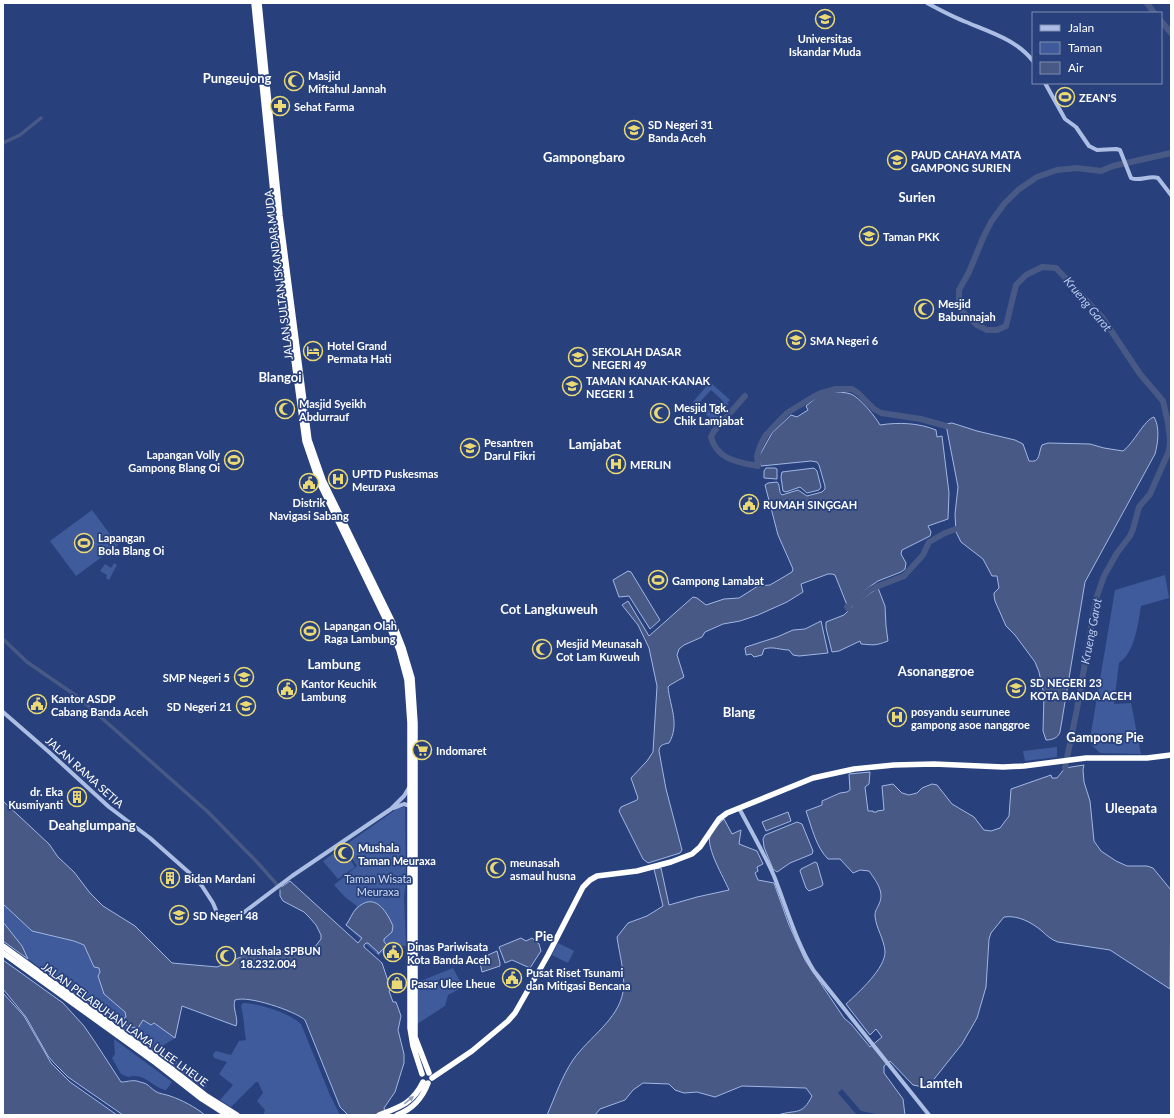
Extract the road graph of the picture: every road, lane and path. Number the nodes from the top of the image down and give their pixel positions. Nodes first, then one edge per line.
1 (254, 3) edge
2 (260, 3) edge
3 (927, 3) edge
4 (261, 50) junction
5 (1032, 60) edge
6 (1046, 84) edge
7 (1171, 195) edge
8 (3, 712) edge
9 (1171, 755) edge
10 (410, 785) junction
11 (410, 806) junction
12 (739, 808) junction
13 (391, 809) junction
14 (3, 946) edge
15 (3, 953) edge
16 (422, 1074) junction
17 (431, 1075) junction
18 (425, 1082) junction
19 (204, 1097) junction
20 (227, 1115) edge
21 (237, 1115) edge
22 (379, 1115) edge
23 (397, 1115) edge
24 (929, 1115) edge

1 - 4 highway, JALAN SULTAN ISKANDAR MUDA
2 - 4 highway, JALAN SULTAN ISKANDAR MUDA
3 - 5 street
4 - 10 highway, JALAN SULTAN ISKANDAR MUDA
4 - 17 highway, JALAN SULTAN ISKANDAR MUDA
6 - 7 street
8 - 13 street, JALAN RAMA SETIA
9 - 12 highway
10 - 11 highway, JALAN SULTAN ISKANDAR MUDA
10 - 13 street
11 - 13 street
11 - 16 highway, JALAN SULTAN ISKANDAR MUDA
12 - 17 highway
12 - 24 street
14 - 19 highway, JALAN PELABUHAN LAMA ULEE LHEUE
15 - 19 highway, JALAN PELABUHAN LAMA ULEE LHEUE
16 - 17 highway
16 - 18 highway
17 - 18 highway
22 -> 18 highway
18 - 23 highway
19 - 20 highway, JALAN PELABUHAN LAMA ULEE LHEUE
19 - 21 highway, JALAN PELABUHAN LAMA ULEE LHEUE

